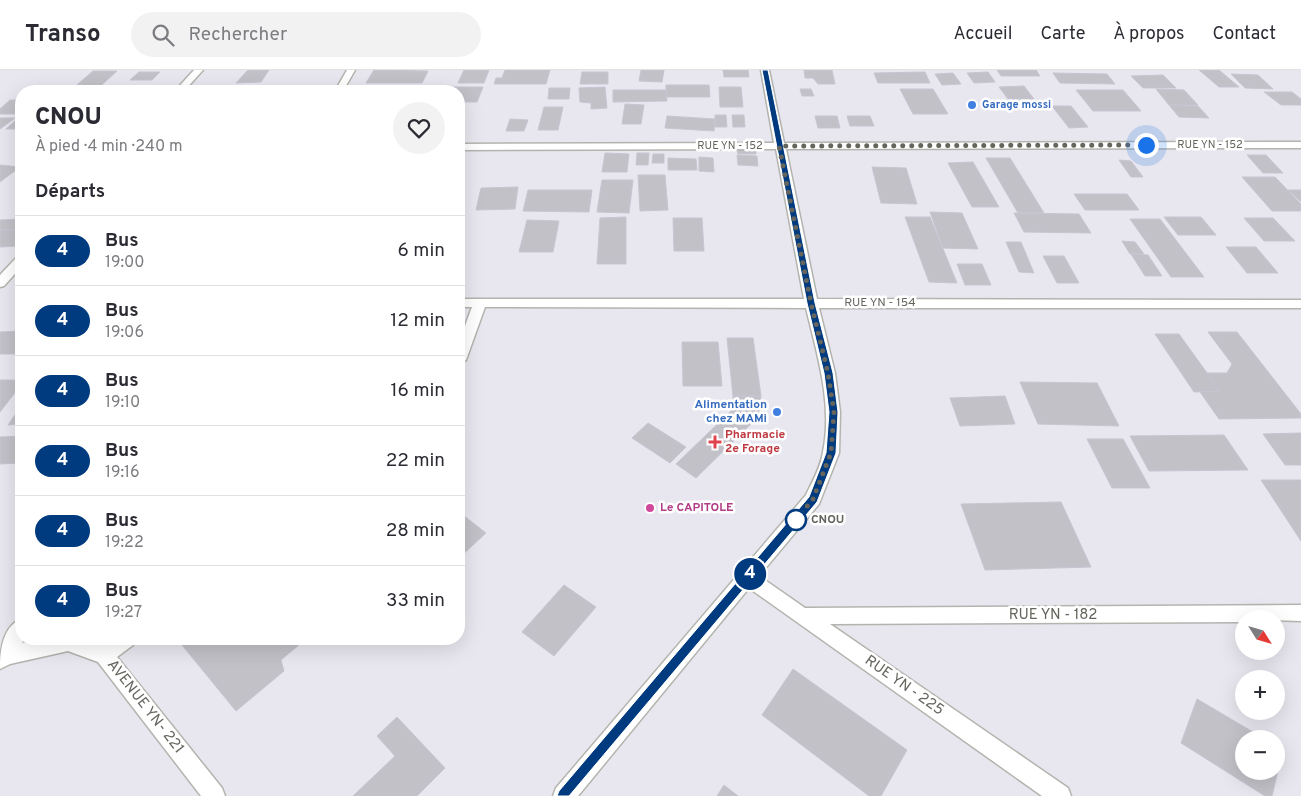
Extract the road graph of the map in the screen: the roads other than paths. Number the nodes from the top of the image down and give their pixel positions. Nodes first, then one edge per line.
1 (199, 70) edge
2 (352, 70) edge
3 (765, 70) edge
4 (185, 85) edge
5 (343, 85) edge
6 (1301, 145) edge
7 (779, 146) junction
8 (465, 147) edge
9 (15, 267) edge
10 (0, 283) edge
11 (465, 303) edge
12 (480, 303) junction
13 (811, 303) junction
14 (1301, 304) edge
15 (465, 344) edge
16 (747, 577) junction
17 (1301, 613) edge
18 (805, 616) junction
19 (15, 637) edge
20 (56, 645) edge
21 (76, 645) edge
22 (118, 645) edge
23 (104, 655) junction
24 (2, 658) edge
25 (214, 796) edge
26 (564, 796) edge
27 (1060, 796) edge

1 - 4 street
2 - 5 street
3 - 7 street
6 - 7 street, RUE YN - 152
7 - 8 street, RUE YN - 152
7 - 13 street
9 - 10 street
11 - 12 street, RUE YN - 154
12 - 13 street, RUE YN - 154
12 - 15 street
13 - 14 street, RUE YN - 154
13 - 16 street
16 - 18 street, RUE YN - 225
16 - 26 street
17 - 18 street, RUE YN - 182
18 - 27 street, RUE YN - 225
19 - 24 street, AVENUE YN- 221
20 - 24 street, AVENUE YN- 221
21 - 23 street, AVENUE YN- 221
22 - 23 street
23 - 25 street, AVENUE YN- 221

